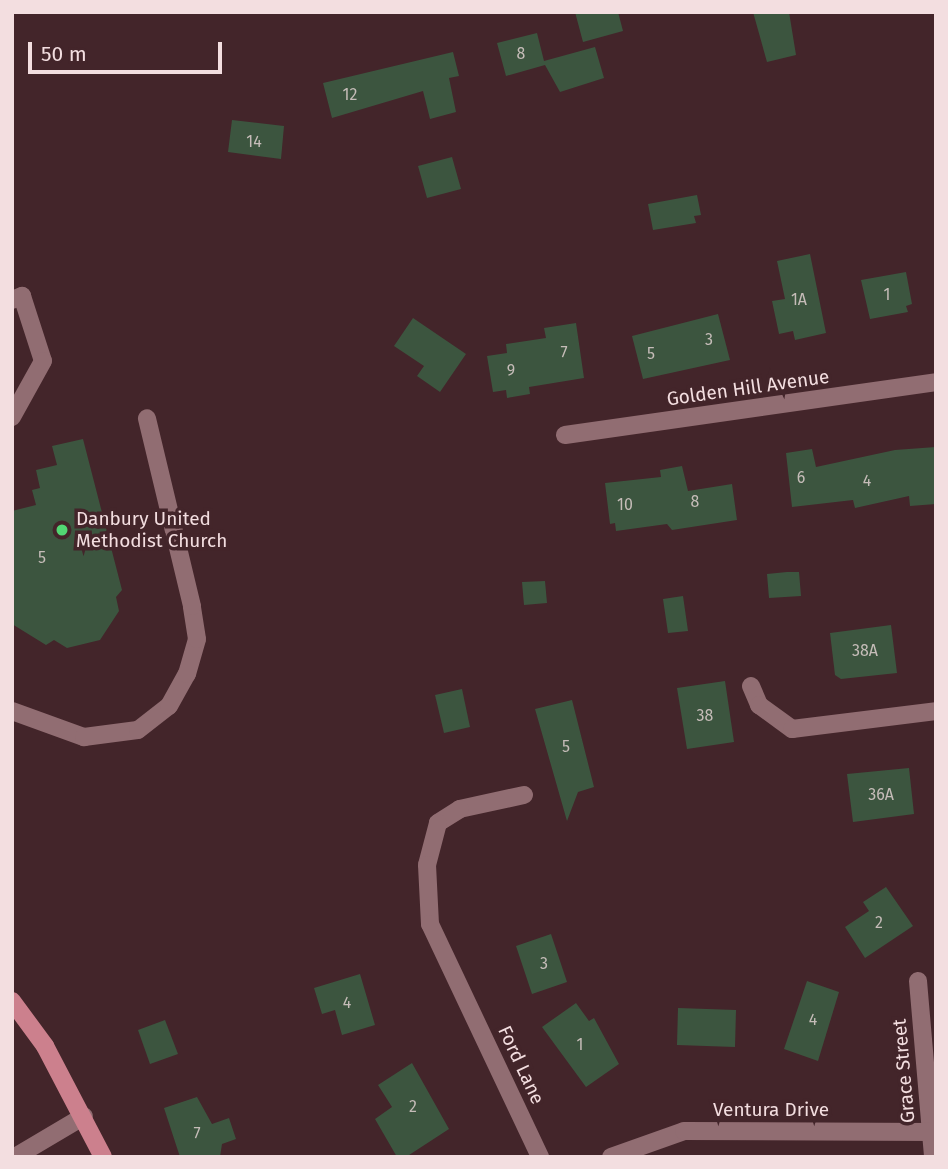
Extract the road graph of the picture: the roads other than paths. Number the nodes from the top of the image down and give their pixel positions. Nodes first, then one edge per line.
1 (12, 300) edge
2 (936, 382) edge
3 (12, 417) edge
4 (147, 418) dead end
5 (565, 435) dead end
6 (751, 686) dead end
7 (12, 711) edge
8 (936, 711) edge
9 (524, 795) dead end
10 (918, 981) dead end
11 (12, 1001) edge
12 (84, 1116) junction
13 (933, 1132) edge
14 (15, 1157) edge
15 (103, 1157) edge
16 (540, 1157) edge
17 (611, 1157) edge
18 (933, 1157) edge

1 - 3 street
2 - 5 street, Golden Hill Avenue
4 - 7 street
6 - 8 street
9 - 16 street, Ford Lane
10 - 13 street, Grace Street
11 - 12 main road
12 - 14 street
12 - 15 main road
13 - 17 street, Ventura Drive
13 - 18 street, Grace Street

